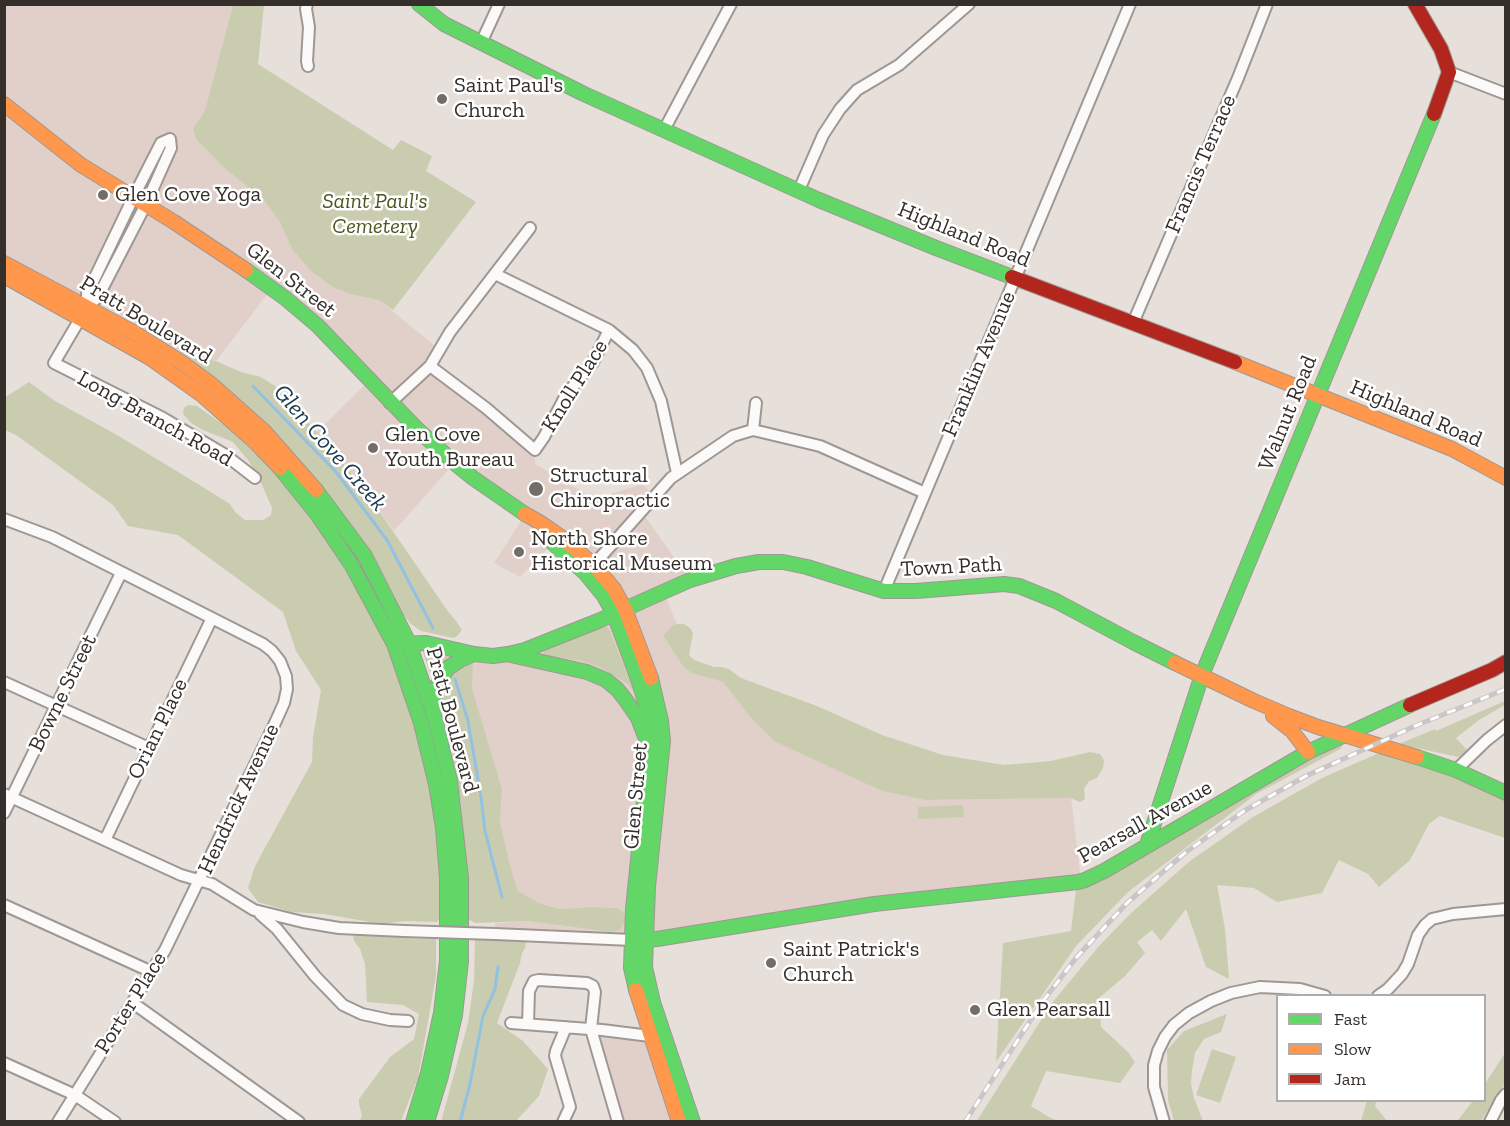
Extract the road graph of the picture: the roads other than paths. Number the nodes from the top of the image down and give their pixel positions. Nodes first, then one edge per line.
1 (307, 4) edge
2 (419, 4) edge
3 (499, 4) edge
4 (731, 4) edge
5 (969, 4) edge
6 (1130, 4) edge
7 (1268, 4) edge
8 (1415, 4) edge
9 (482, 43) junction
10 (308, 66) dead end
11 (1449, 72) junction
12 (1506, 94) edge
13 (4, 104) edge
14 (664, 130) junction
15 (799, 190) junction
16 (140, 200) junction
17 (530, 228) dead end
18 (4, 263) edge
19 (495, 274) junction
20 (4, 276) edge
21 (1015, 279) junction
22 (84, 313) junction
23 (1133, 323) junction
24 (609, 330) junction
25 (430, 366) junction
26 (1318, 395) junction
27 (390, 402) junction
28 (756, 403) dead end
29 (753, 430) junction
30 (677, 473) junction
31 (255, 478) dead end
32 (1506, 478) edge
33 (925, 493) junction
34 (5, 520) edge
35 (4, 532) edge
36 (590, 569) junction
37 (121, 573) junction
38 (884, 591) junction
39 (620, 611) junction
40 (212, 618) junction
41 (394, 644) junction
42 (409, 644) junction
43 (474, 654) junction
44 (508, 654) junction
45 (1506, 662) edge
46 (1202, 675) junction
47 (4, 682) edge
48 (625, 699) junction
49 (1254, 701) junction
50 (56, 706) junction
51 (653, 710) junction
52 (1386, 716) junction
53 (435, 719) junction
54 (1506, 725) edge
55 (1344, 735) junction
56 (650, 742) junction
57 (1380, 745) junction
58 (149, 748) junction
59 (1308, 752) junction
60 (1456, 770) junction
61 (652, 789) junction
62 (1506, 793) edge
63 (8, 796) edge
64 (4, 813) edge
65 (105, 840) junction
66 (1147, 845) junction
67 (198, 881) junction
68 (4, 905) edge
69 (1506, 909) edge
70 (254, 910) junction
71 (639, 939) junction
72 (152, 972) junction
73 (1317, 994) edge
74 (1381, 994) edge
75 (133, 1002) junction
76 (408, 1021) dead end
77 (511, 1023) dead end
78 (528, 1024) junction
79 (566, 1027) junction
80 (591, 1029) junction
81 (656, 1035) junction
82 (4, 1063) edge
83 (1506, 1094) edge
84 (75, 1095) junction
85 (58, 1122) edge
86 (115, 1122) edge
87 (299, 1122) edge
88 (413, 1122) edge
89 (427, 1122) edge
90 (563, 1122) edge
91 (618, 1122) edge
92 (679, 1122) edge
93 (693, 1122) edge
94 (1164, 1122) edge
95 (1490, 1122) edge

1 - 10 street
2 - 9 main road, Highland Road
3 - 9 street
4 - 14 street
5 - 15 street
6 - 21 street, Franklin Avenue
7 - 23 street, Francis Terrace
8 - 11 main road
9 - 14 main road, Highland Road
11 - 12 street
11 - 26 main road, Walnut Road
13 - 16 main road, Glen Street
14 - 15 main road, Highland Road
15 - 21 main road, Highland Road
16 - 16 street
16 - 22 street
16 - 27 main road, Glen Street
17 - 19 street
18 - 22 main road, Pratt Boulevard
19 - 24 street
19 - 25 street
20 - 22 main road, Pratt Boulevard
21 - 23 main road, Highland Road
21 - 33 street, Franklin Avenue
22 - 31 street, Long Branch Road
22 - 41 main road, Pratt Boulevard
22 - 42 main road, Pratt Boulevard
23 - 26 main road, Highland Road
24 - 25 street, Knoll Place
24 - 30 street
25 - 27 street
26 - 32 main road, Highland Road
26 - 46 main road, Walnut Road
27 - 36 main road, Glen Street
28 - 29 street
29 - 30 street
29 - 33 street
30 - 36 street
33 - 38 street, Franklin Avenue
34 - 35 street
34 - 37 street, Hendrick Avenue
36 - 39 main road, Glen Street
37 - 40 street, Hendrick Avenue
37 - 50 street, Bowne Street
38 - 39 main road, Town Path
38 - 46 main road, Town Path
39 - 44 main road, Town Path
39 - 51 main road, Glen Street
40 - 58 street, Orian Place
40 - 67 street, Hendrick Avenue
41 - 42 main road, Town Path
41 - 88 main road, Pratt Boulevard
42 - 43 main road, Town Path
42 - 53 main road, Pratt Boulevard
43 - 44 main road, Town Path
43 - 53 main road
44 - 48 main road, Town Path
45 - 52 main road, Pearsall Avenue
46 - 49 main road, Town Path
46 - 66 main road, Walnut Road
47 - 50 street
48 - 51 main road
48 - 56 main road, Town Path
49 - 55 main road, Town Path
49 - 59 main road
50 - 58 street
50 - 63 street, Bowne Street
51 - 56 main road, Glen Street
51 - 61 main road, Glen Street
52 - 55 main road, Pearsall Avenue
52 - 57 main road
53 - 89 main road, Pratt Boulevard
54 - 60 street
55 - 57 main road, Town Path
55 - 59 main road, Pearsall Avenue
56 - 61 main road, Glen Street
57 - 60 main road, Town Path
58 - 65 street, Orian Place
59 - 66 main road, Pearsall Avenue
60 - 62 main road, Town Path
61 - 71 main road, Glen Street
63 - 64 street, Bowne Street
63 - 65 street
65 - 67 street
66 - 71 main road, Pearsall Avenue
67 - 70 street, Hendrick Avenue
67 - 72 street, Porter Place
68 - 72 street
69 - 74 street
70 - 71 street, Hendrick Avenue, bridge
70 - 76 street
71 - 81 main road, Glen Street
72 - 75 street, Porter Place
73 - 94 street
75 - 84 street, Porter Place
75 - 87 street
77 - 78 street
78 - 79 street
78 - 80 street
79 - 80 street
79 - 90 street
80 - 81 street
80 - 91 street
81 - 92 main road, Glen Street
81 - 93 main road, Glen Street
82 - 84 street
83 - 95 street
84 - 85 street, Porter Place
84 - 86 street

